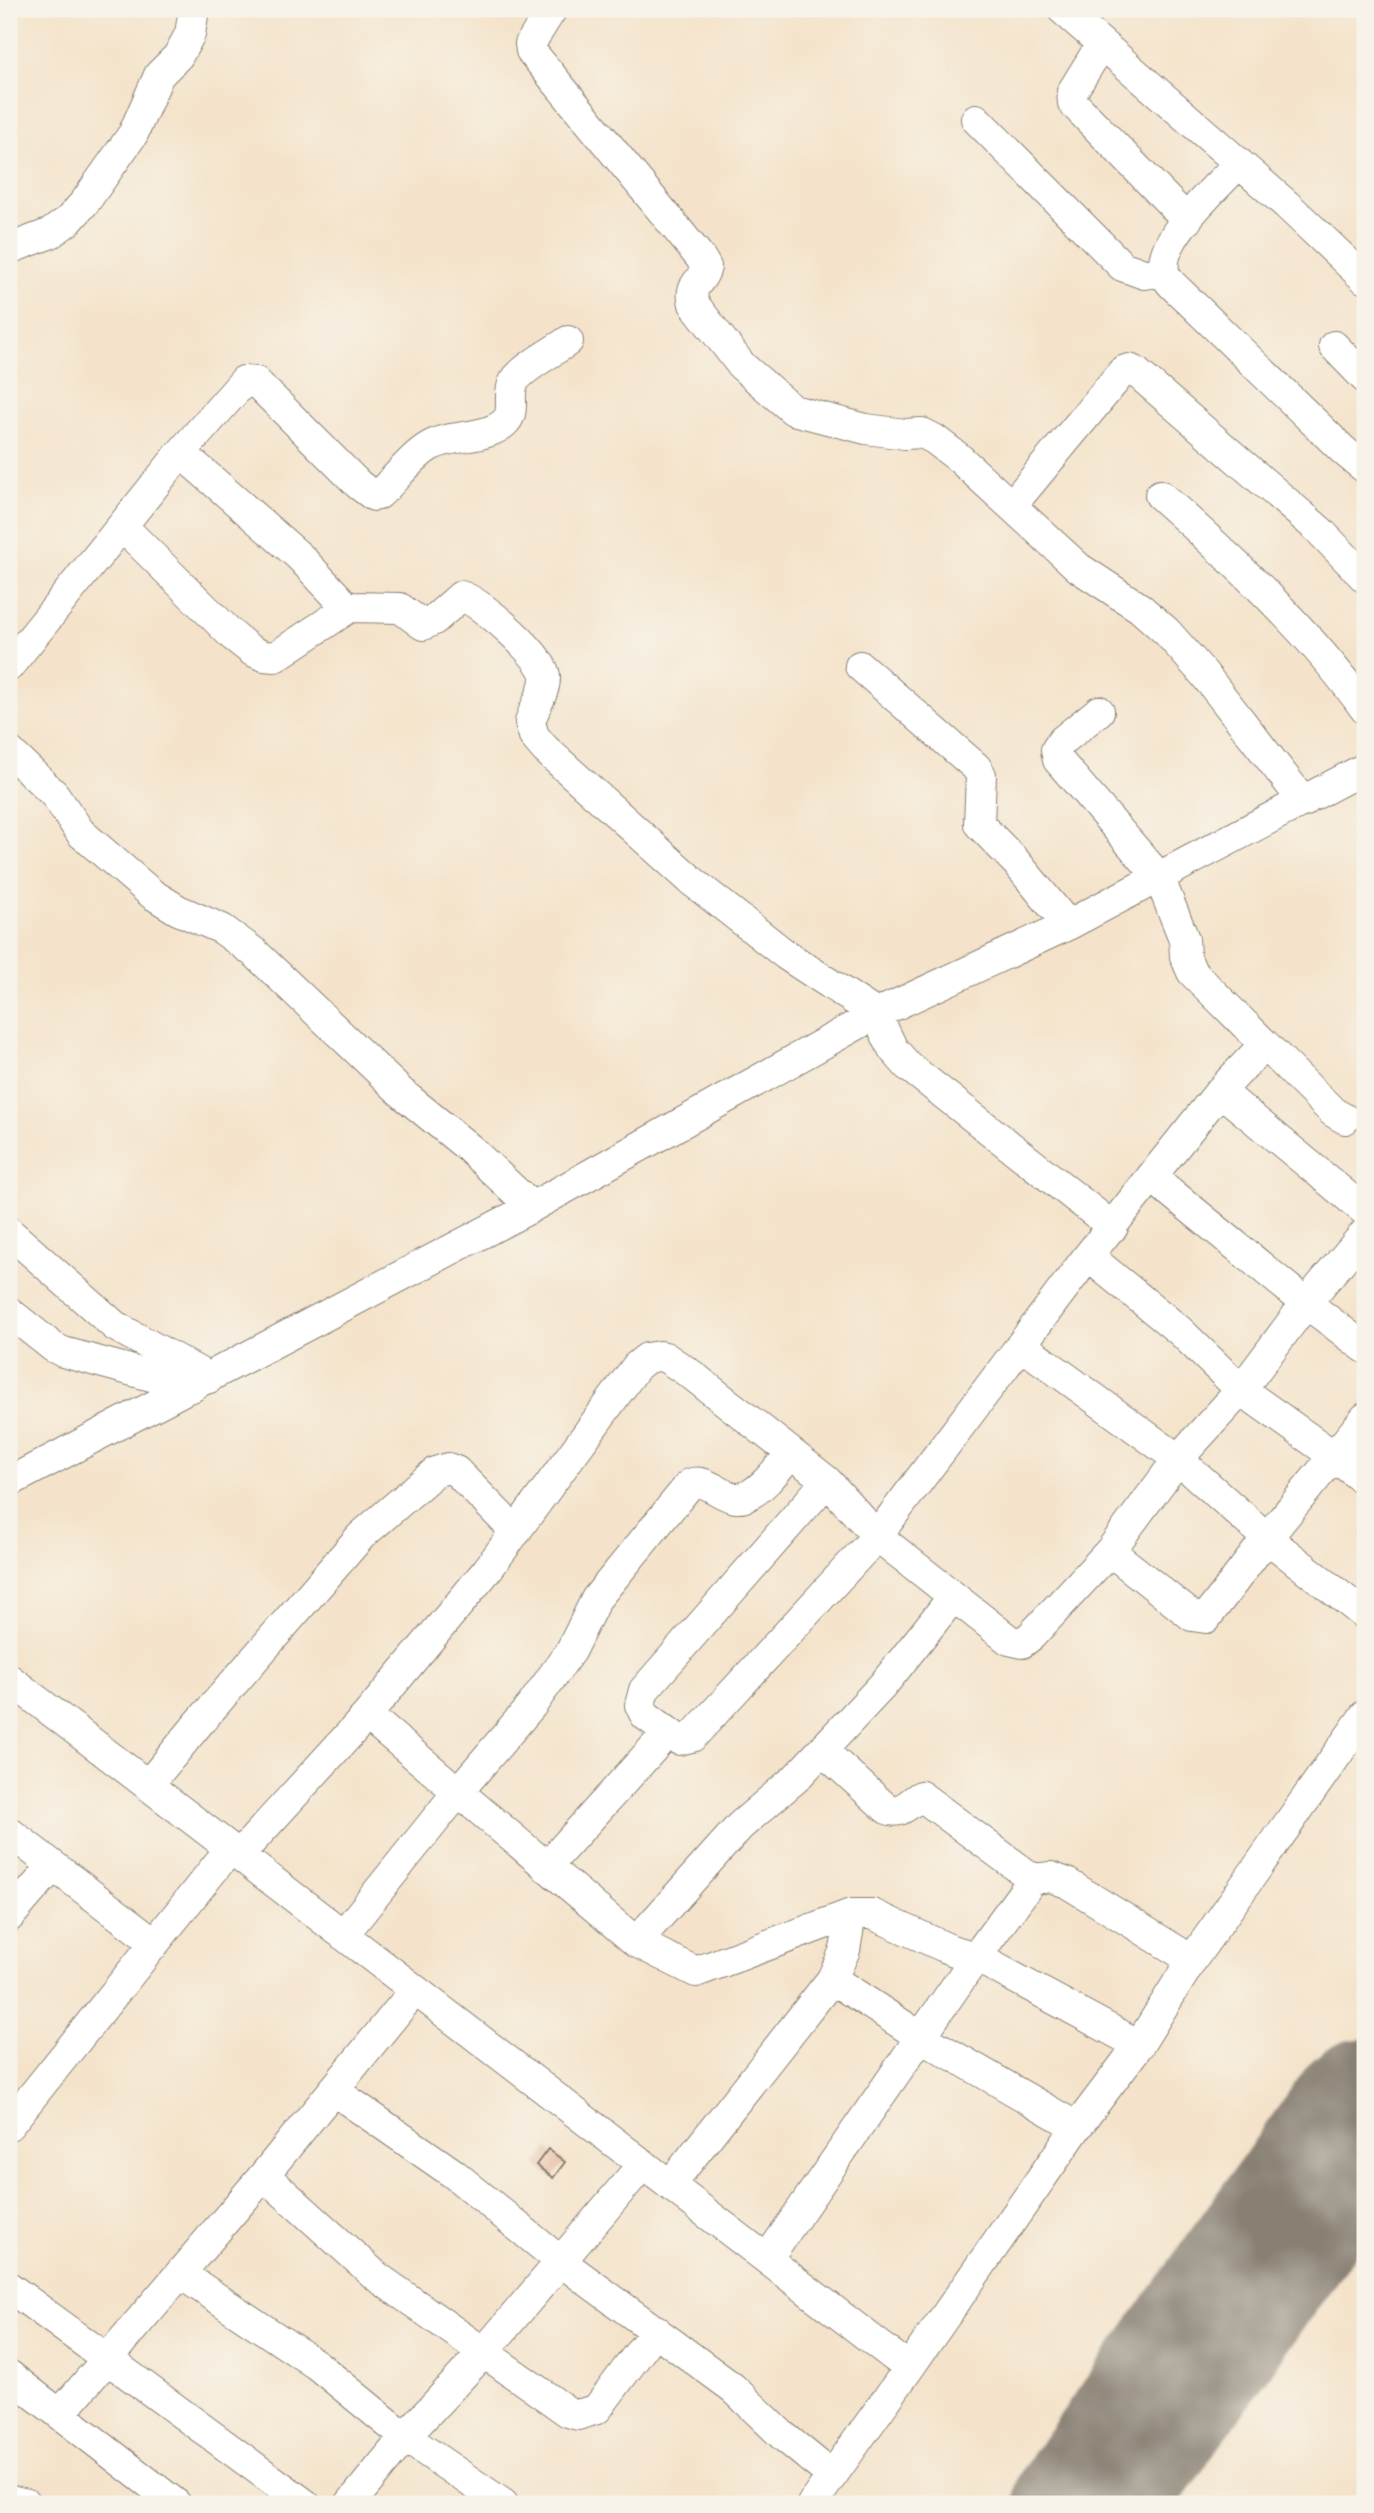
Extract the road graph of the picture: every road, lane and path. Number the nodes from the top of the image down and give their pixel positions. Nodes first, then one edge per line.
1 (194, 9) edge
2 (552, 9) edge
3 (1062, 9) edge
4 (1101, 45) junction
5 (976, 119) dead end
6 (1239, 163) junction
7 (1187, 219) junction
8 (9, 248) edge
9 (1164, 271) junction
10 (1365, 279) edge
11 (568, 341) dead end
12 (1334, 346) dead end
13 (1365, 378) edge
14 (181, 453) junction
15 (1365, 468) edge
16 (1160, 495) dead end
17 (1012, 505) junction
18 (122, 526) junction
19 (1365, 578) edge
20 (350, 607) junction
21 (9, 666) edge
22 (860, 666) dead end
23 (1365, 709) edge
24 (1098, 711) dead end
25 (9, 751) edge
26 (1365, 768) edge
27 (1304, 802) junction
28 (1159, 877) junction
29 (1068, 925) junction
30 (876, 1014) junction
31 (1264, 1045) junction
32 (1220, 1091) junction
33 (1345, 1119) dead end
34 (1153, 1178) junction
35 (532, 1207) junction
36 (1365, 1211) edge
37 (1113, 1227) junction
38 (9, 1232) edge
39 (1365, 1233) edge
40 (1088, 1256) junction
41 (1306, 1303) junction
42 (9, 1312) edge
43 (1021, 1345) junction
44 (1365, 1348) edge
45 (201, 1382) junction
46 (1241, 1390) junction
47 (1365, 1418) edge
48 (791, 1453) junction
49 (1334, 1455) junction
50 (1178, 1460) junction
51 (827, 1481) junction
52 (1365, 1481) edge
53 (9, 1482) edge
54 (516, 1532) junction
55 (877, 1536) junction
56 (1267, 1538) junction
57 (1110, 1551) junction
58 (953, 1597) junction
59 (1365, 1615) edge
60 (9, 1679) edge
61 (368, 1715) junction
62 (1365, 1715) edge
63 (668, 1732) junction
64 (822, 1750) junction
65 (148, 1785) junction
66 (457, 1793) junction
67 (9, 1832) edge
68 (235, 1852) junction
69 (53, 1866) junction
70 (546, 1867) junction
71 (1033, 1879) junction
72 (851, 1914) junction
73 (9, 1917) edge
74 (343, 1935) junction
75 (636, 1942) junction
76 (155, 1943) junction
77 (976, 1957) junction
78 (1192, 1960) junction
79 (832, 1979) junction
80 (415, 1990) junction
81 (921, 2037) junction
82 (1139, 2045) junction
83 (333, 2090) junction
84 (9, 2125) edge
85 (1077, 2126) junction
86 (643, 2165) junction
87 (264, 2175) junction
88 (670, 2185) junction
89 (767, 2259) junction
90 (560, 2261) junction
91 (181, 2274) junction
92 (9, 2287) edge
93 (656, 2330) junction
94 (484, 2352) junction
95 (108, 2360) junction
96 (909, 2368) junction
97 (9, 2375) edge
98 (60, 2414) junction
99 (405, 2437) junction
100 (831, 2475) junction
101 (9, 2500) edge
102 (27, 2504) edge
103 (177, 2504) edge
104 (305, 2504) edge
105 (349, 2504) edge
106 (503, 2504) edge
107 (811, 2504) edge

1 - 8 street
2 - 17 street
3 - 4 street
4 - 6 street
4 - 7 street
5 - 9 street
6 - 7 street
6 - 10 street
7 - 9 street
9 - 15 street
11 - 14 street
12 - 13 street
14 - 18 street
14 - 20 street
16 - 23 street
17 - 19 street
17 - 27 street
18 - 20 street
18 - 21 street
20 - 30 street
22 - 29 street
24 - 28 street
25 - 35 street
26 - 27 street
27 - 28 street
28 - 29 street
28 - 31 street
29 - 30 street
30 - 35 street
30 - 37 street
31 - 32 street
31 - 33 street
32 - 34 street
32 - 36 street
34 - 37 street
34 - 41 street
35 - 45 street
37 - 40 street
38 - 45 street
39 - 41 street
40 - 43 street
40 - 46 street
41 - 44 street
41 - 46 street
42 - 45 street
43 - 50 street
43 - 55 street
45 - 53 street
46 - 49 street
46 - 50 street
47 - 49 street
48 - 51 street
48 - 54 street
48 - 66 street
49 - 52 street
49 - 56 street
50 - 56 street
50 - 57 street
51 - 55 street
51 - 63 street
54 - 61 street
54 - 65 street
55 - 58 street
55 - 63 street
56 - 57 street
56 - 59 street
57 - 58 street
58 - 64 street
60 - 65 street
61 - 66 street
61 - 68 street
62 - 78 street
63 - 70 street
64 - 71 street
64 - 75 street
65 - 68 street
66 - 70 street
66 - 74 street
67 - 69 street
68 - 74 street
68 - 76 street
69 - 73 street
69 - 76 street
70 - 75 street
71 - 77 street
71 - 78 street
72 - 75 street
72 - 77 street
72 - 79 street
74 - 80 street
76 - 84 street
77 - 81 street
77 - 82 street
78 - 82 street
79 - 81 street
79 - 88 street
80 - 83 street
80 - 86 street
81 - 85 street
81 - 89 street
82 - 85 street
83 - 87 street
83 - 90 street
85 - 96 street
86 - 88 street
86 - 90 street
87 - 91 street
87 - 94 street
88 - 89 street
89 - 96 street
90 - 93 street
90 - 94 street
91 - 95 street
91 - 99 street
92 - 95 street
93 - 94 street
93 - 100 street
94 - 99 street
95 - 98 street
95 - 104 street
96 - 100 street
97 - 98 street
98 - 103 street
99 - 105 street
99 - 106 street
100 - 107 street
101 - 102 street

